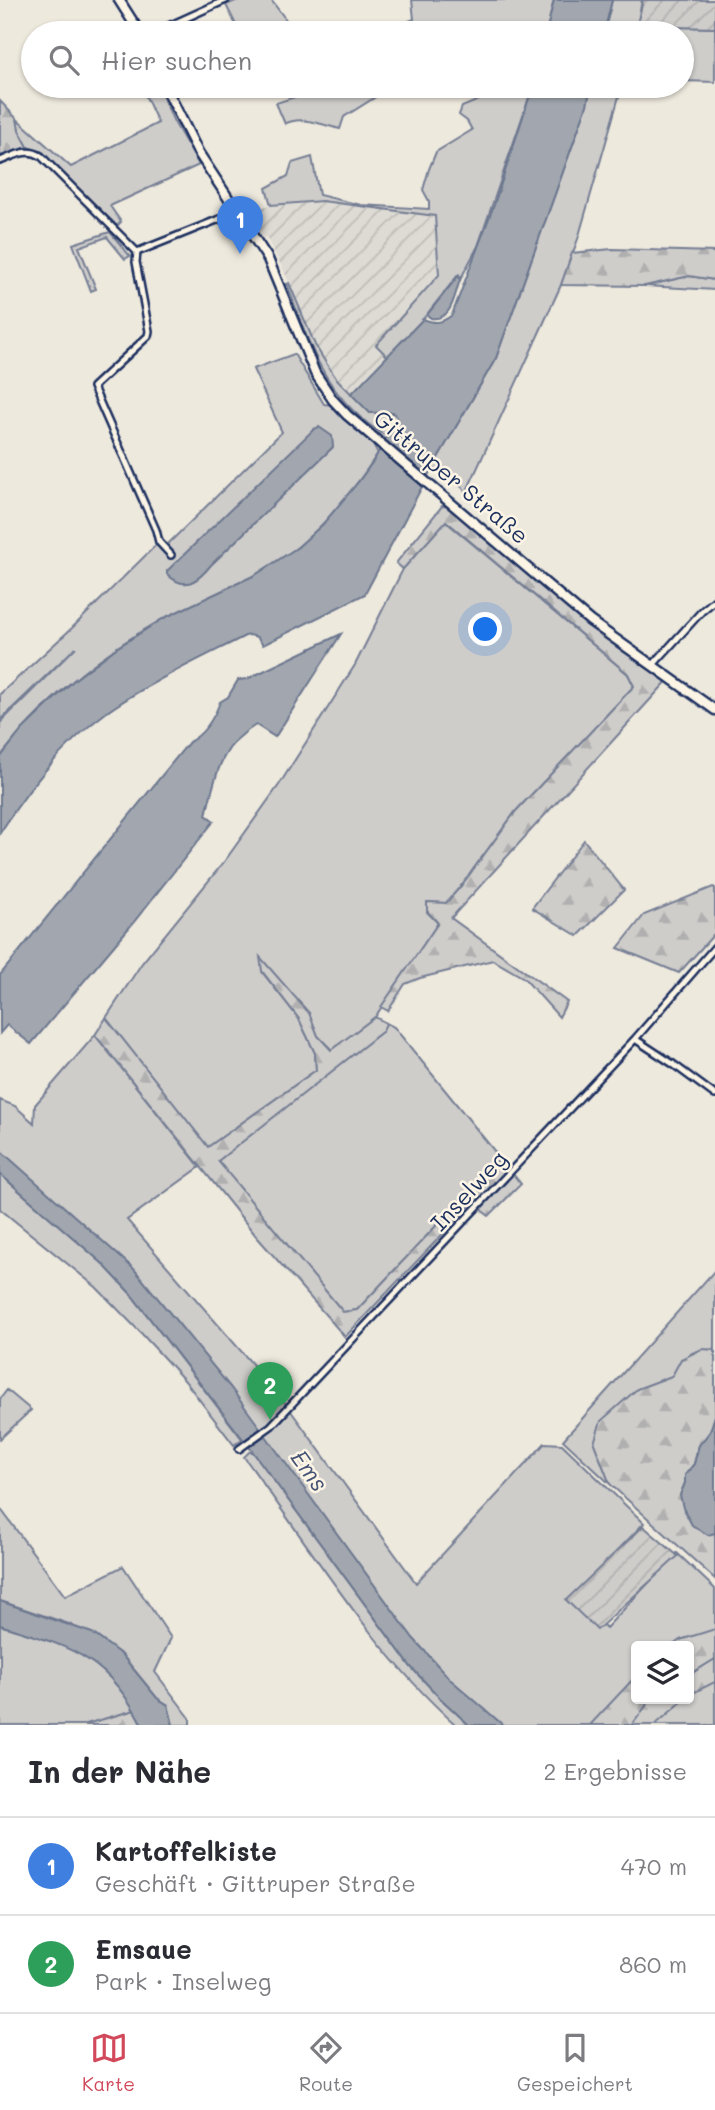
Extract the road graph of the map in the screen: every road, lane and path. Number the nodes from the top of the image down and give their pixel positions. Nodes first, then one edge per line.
1 (119, 0) edge
2 (226, 0) edge
3 (132, 21) edge
4 (180, 21) edge
5 (172, 98) edge
6 (0, 161) edge
7 (237, 212) junction
8 (137, 252) junction
9 (171, 555) dead end
10 (715, 600) edge
11 (652, 666) junction
12 (715, 710) edge
13 (715, 947) edge
14 (635, 1039) junction
15 (715, 1095) edge
16 (239, 1449) dead end

1 - 3 street
2 - 4 street
5 - 7 street, Gittruper Straße
6 - 8 street
7 - 8 street
7 - 11 street, Gittruper Straße
8 - 9 street
10 - 11 street
11 - 12 street, Gittruper Straße
13 - 14 street, Inselweg
14 - 15 street
14 - 16 street, Inselweg

